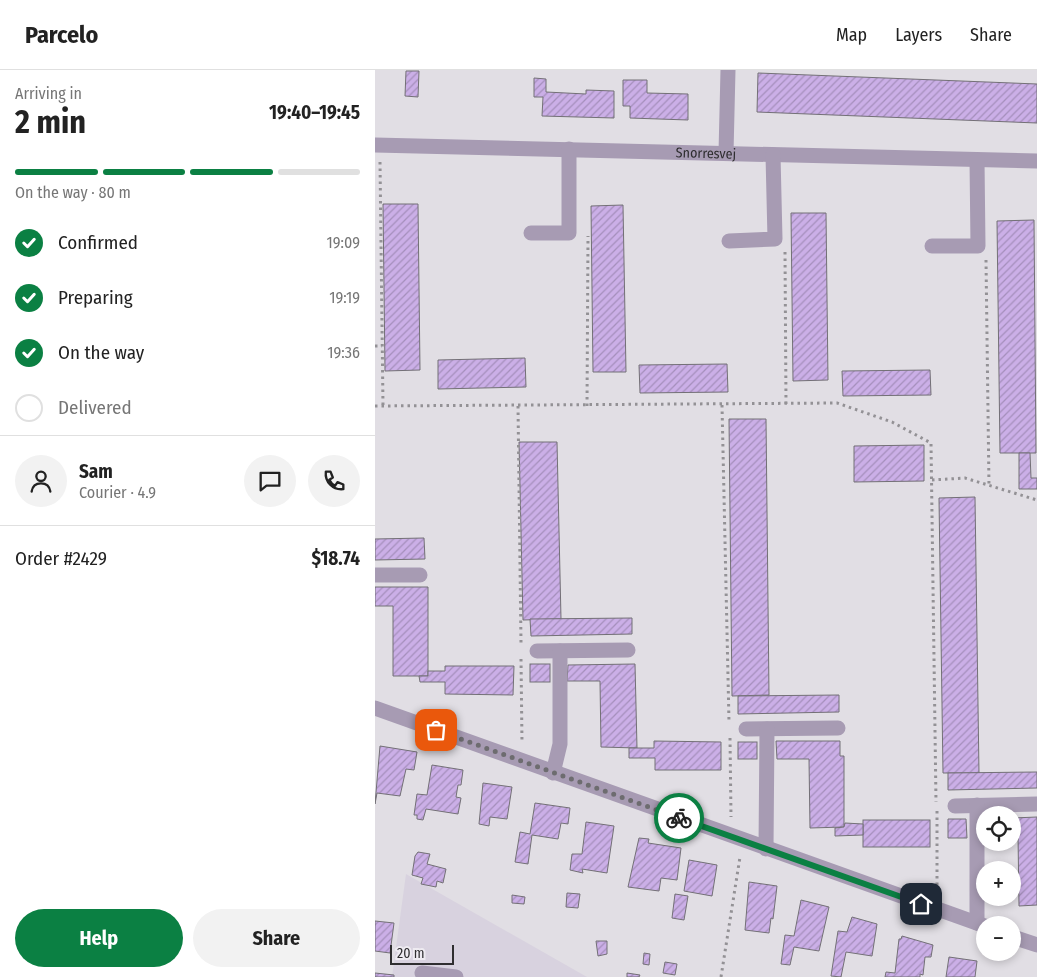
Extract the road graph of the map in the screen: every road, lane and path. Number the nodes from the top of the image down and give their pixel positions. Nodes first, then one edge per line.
1 (728, 70) edge
2 (377, 145) edge
3 (569, 149) junction
4 (726, 153) junction
5 (773, 154) junction
6 (977, 160) junction
7 (1037, 161) edge
8 (588, 229) dead end
9 (531, 233) dead end
10 (775, 239) junction
11 (729, 241) dead end
12 (932, 246) dead end
13 (978, 246) junction
14 (375, 346) edge
15 (382, 346) junction
16 (786, 404) junction
17 (722, 405) junction
18 (375, 406) edge
19 (383, 406) junction
20 (518, 406) junction
21 (587, 406) junction
22 (932, 480) junction
23 (989, 487) junction
24 (1037, 500) edge
25 (375, 575) edge
26 (420, 575) dead end
27 (521, 645) dead end
28 (628, 650) dead end
29 (537, 651) dead end
30 (560, 651) junction
31 (521, 655) dead end
32 (375, 708) edge
33 (838, 728) dead end
34 (746, 729) dead end
35 (767, 729) junction
36 (522, 762) junction
37 (553, 773) junction
38 (1037, 804) edge
39 (977, 805) junction
40 (955, 806) dead end
41 (737, 839) junction
42 (766, 849) junction
43 (938, 910) junction
44 (981, 916) edge
45 (976, 923) edge
46 (1021, 939) edge
47 (1037, 946) edge
48 (422, 973) dead end
49 (456, 977) edge
50 (721, 977) edge

1 - 4 street
2 - 3 street, Snorresvej
2 - 15 path
3 - 4 street, Snorresvej
3 - 9 street
4 - 5 street, Snorresvej
5 - 6 street, Snorresvej
5 - 10 street
6 - 7 street, Snorresvej
6 - 13 street
8 - 21 path
10 - 11 street
10 - 16 path
12 - 13 street
13 - 23 path
14 - 15 path
15 - 19 path
16 - 17 path
16 - 22 path
17 - 21 path
17 - 41 path
18 - 19 path
19 - 20 path
20 - 21 path
20 - 27 path
22 - 23 path
22 - 43 path
23 - 24 path
25 - 26 street
28 - 30 street
29 - 30 street
30 - 37 street
31 - 36 path
32 - 36 street
33 - 35 street
34 - 35 street
35 - 42 street
36 - 37 street
37 - 41 street
38 - 39 street
39 - 40 street
39 - 44 street
41 - 42 street
41 - 50 path
42 - 43 street
43 - 45 street
46 - 47 street
48 - 49 street

